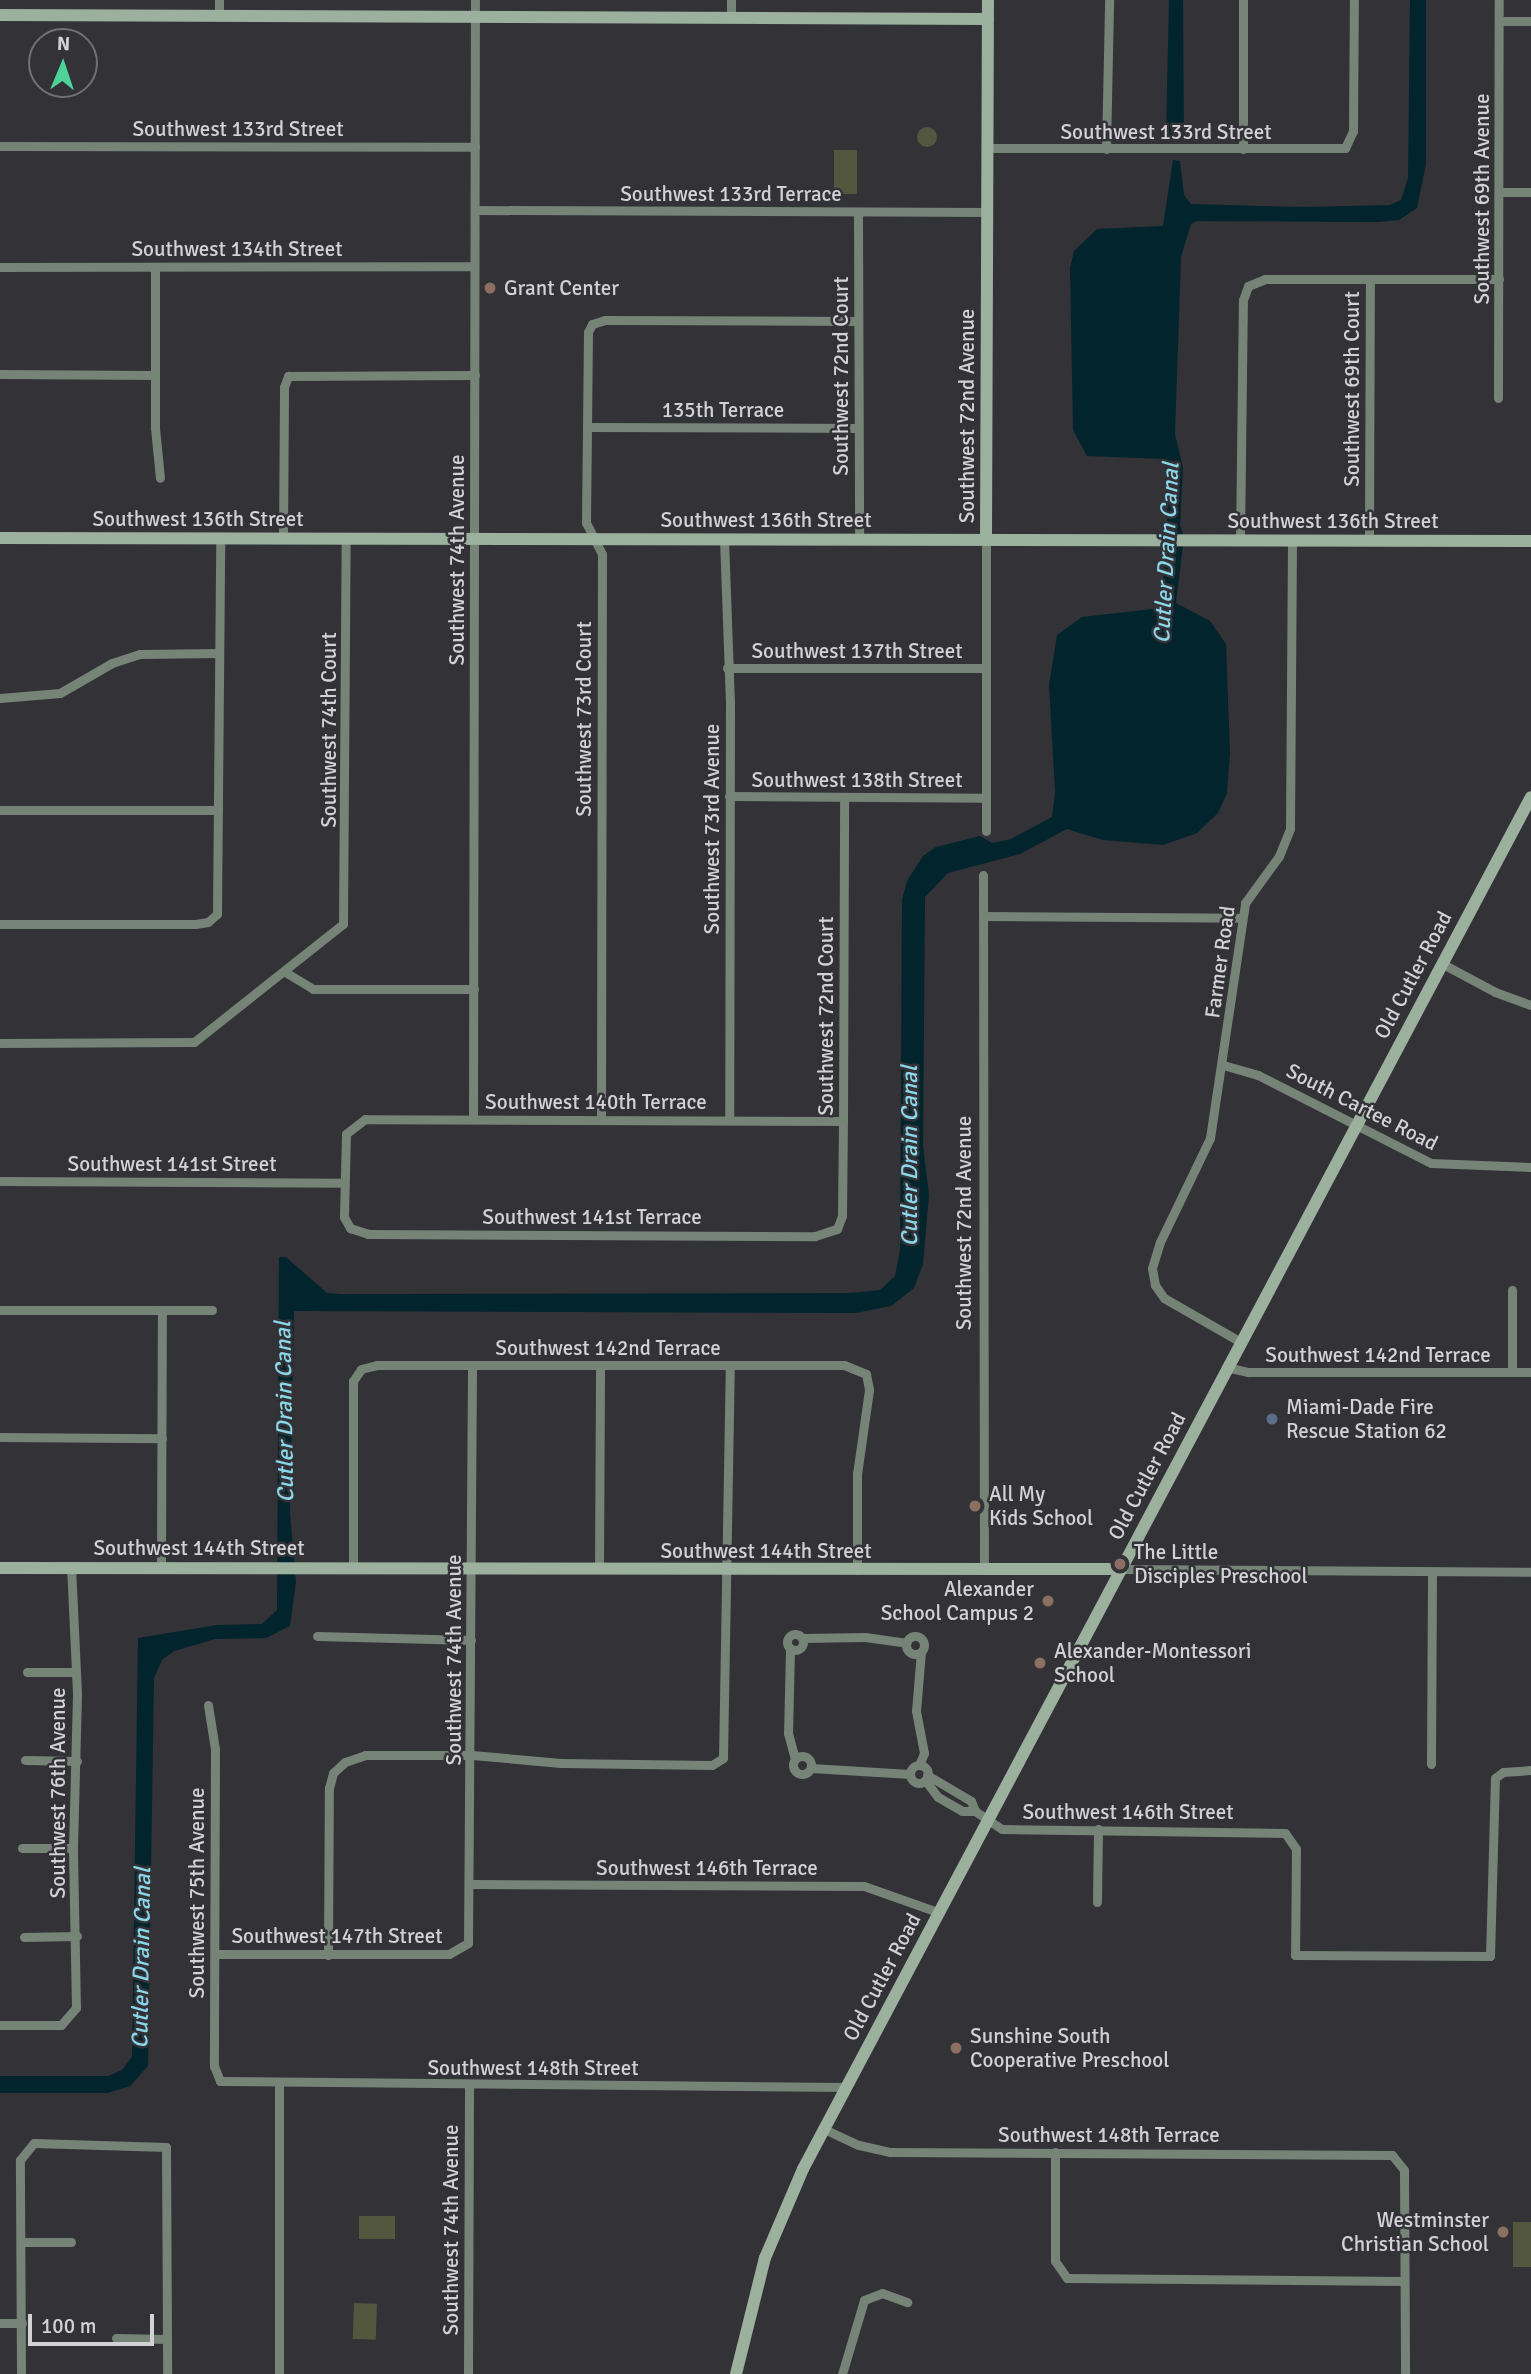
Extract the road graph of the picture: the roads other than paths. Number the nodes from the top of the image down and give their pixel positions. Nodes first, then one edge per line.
1 (219, 0) edge
2 (475, 0) edge
3 (731, 0) edge
4 (988, 0) edge
5 (1109, 0) edge
6 (1243, 0) edge
7 (1354, 0) edge
8 (1499, 0) edge
9 (0, 15) edge
10 (219, 16) junction
11 (475, 17) junction
12 (731, 18) junction
13 (988, 19) junction
14 (1500, 21) junction
15 (1531, 21) edge
16 (0, 146) edge
17 (475, 147) junction
18 (987, 148) junction
19 (1106, 149) junction
20 (1243, 149) junction
21 (1499, 192) junction
22 (1531, 192) edge
23 (475, 210) junction
24 (858, 212) junction
25 (987, 212) junction
26 (474, 266) junction
27 (0, 267) edge
28 (155, 267) junction
29 (1370, 279) junction
30 (1499, 279) junction
31 (858, 321) junction
32 (0, 374) edge
33 (155, 375) junction
34 (475, 375) junction
35 (1498, 398) dead end
36 (587, 427) junction
37 (858, 428) junction
38 (160, 478) dead end
39 (0, 538) edge
40 (220, 538) junction
41 (283, 538) junction
42 (346, 538) junction
43 (474, 538) junction
44 (593, 538) junction
45 (724, 539) junction
46 (859, 539) junction
47 (986, 539) junction
48 (1240, 540) junction
49 (1292, 540) junction
50 (1369, 540) junction
51 (1531, 541) edge
52 (219, 653) junction
53 (727, 668) junction
54 (986, 668) junction
55 (0, 698) edge
56 (730, 796) junction
57 (844, 797) junction
58 (1531, 797) edge
59 (985, 798) junction
60 (0, 810) edge
61 (218, 810) junction
62 (986, 831) dead end
63 (984, 875) dead end
64 (983, 916) junction
65 (1242, 918) junction
66 (0, 924) edge
67 (1441, 963) junction
68 (285, 972) junction
69 (474, 989) junction
70 (1531, 1005) edge
71 (0, 1043) edge
72 (1223, 1065) junction
73 (472, 1119) junction
74 (601, 1120) junction
75 (729, 1120) junction
76 (843, 1121) junction
77 (1355, 1125) junction
78 (1531, 1167) edge
79 (0, 1181) edge
80 (344, 1182) junction
81 (833, 1231) joint
82 (1512, 1290) dead end
83 (0, 1310) edge
84 (162, 1310) junction
85 (212, 1310) dead end
86 (1239, 1341) junction
87 (472, 1365) junction
88 (600, 1365) junction
89 (730, 1366) junction
90 (1226, 1367) junction
91 (1513, 1372) junction
92 (1531, 1372) edge
93 (0, 1437) edge
94 (162, 1438) junction
95 (71, 1566) junction
96 (0, 1568) edge
97 (161, 1568) junction
98 (352, 1569) junction
99 (599, 1569) junction
100 (1120, 1569) junction
101 (471, 1570) junction
102 (726, 1570) junction
103 (857, 1570) junction
104 (984, 1570) junction
105 (1432, 1572) junction
106 (1531, 1572) edge
107 (317, 1636) dead end
108 (471, 1640) junction
109 (27, 1672) dead end
110 (74, 1672) junction
111 (208, 1705) dead end
112 (472, 1755) junction
113 (24, 1760) dead end
114 (77, 1761) junction
115 (1431, 1763) dead end
116 (919, 1765) junction
117 (1531, 1770) edge
118 (910, 1774) junction
119 (926, 1777) junction
120 (975, 1811) junction
121 (987, 1819) junction
122 (1098, 1829) junction
123 (22, 1848) dead end
124 (73, 1848) junction
125 (471, 1884) junction
126 (1097, 1902) dead end
127 (938, 1912) junction
128 (77, 1936) junction
129 (24, 1937) dead end
130 (460, 1951) joint
131 (215, 1954) junction
132 (328, 1955) junction
133 (0, 2025) edge
134 (220, 2081) joint
135 (279, 2084) junction
136 (469, 2086) junction
137 (846, 2087) junction
138 (824, 2129) junction
139 (1055, 2152) junction
140 (21, 2242) junction
141 (71, 2242) dead end
142 (1404, 2281) junction
143 (907, 2302) dead end
144 (0, 2323) edge
145 (22, 2323) junction
146 (116, 2338) dead end
147 (167, 2339) junction
148 (21, 2374) edge
149 (167, 2374) edge
150 (279, 2374) edge
151 (468, 2374) edge
152 (736, 2374) edge
153 (842, 2374) edge
154 (1405, 2374) edge

1 - 10 street
2 - 11 street, Southwest 74th Avenue
3 - 12 street
4 - 13 street, Southwest 72nd Avenue
5 - 19 street
6 - 20 street
7 - 20 street, Southwest 133rd Street
8 - 14 street, Southwest 69th Avenue
9 - 10 street
10 - 11 street
11 - 12 street
11 - 17 street, Southwest 74th Avenue
12 - 13 street
13 - 18 street, Southwest 72nd Avenue
14 - 15 street
14 - 21 street, Southwest 69th Avenue
16 - 17 street, Southwest 133rd Street
17 - 23 street, Southwest 74th Avenue
18 - 19 street, Southwest 133rd Street
18 - 25 street, Southwest 72nd Avenue
19 - 20 street, Southwest 133rd Street
21 - 22 street
21 - 30 street, Southwest 69th Avenue
23 - 24 street, Southwest 133rd Terrace
23 - 26 street, Southwest 74th Avenue
24 - 25 street, Southwest 133rd Terrace
24 - 31 street, Southwest 72nd Court
25 - 47 street, Southwest 72nd Avenue
26 - 28 street, Southwest 134th Street
26 - 34 street, Southwest 74th Avenue
27 - 28 street, Southwest 134th Street
28 - 33 street
29 - 30 street
29 - 48 street
29 - 50 street, Southwest 69th Court
30 - 35 street, Southwest 69th Avenue
31 - 36 street, Southwest 73rd Court
31 - 37 street, Southwest 72nd Court
32 - 33 street
33 - 38 street
34 - 41 street
34 - 43 street, Southwest 74th Avenue
36 - 37 street, 135th Terrace
36 - 44 street, Southwest 73rd Court
37 - 46 street, Southwest 72nd Court
39 - 40 street, Southwest 136th Street
40 - 41 street, Southwest 136th Street
40 - 52 street
41 - 42 street, Southwest 136th Street
42 - 43 street, Southwest 136th Street
42 - 68 street, Southwest 74th Court
43 - 44 street, Southwest 136th Street
43 - 69 street, Southwest 74th Avenue
44 - 45 street, Southwest 136th Street
44 - 74 street, Southwest 73rd Court
45 - 46 street, Southwest 136th Street
45 - 53 street, Southwest 73rd Avenue
46 - 47 street, Southwest 136th Street
47 - 48 street, Southwest 136th Street
47 - 54 street, Southwest 72nd Avenue
48 - 49 street, Southwest 136th Street
49 - 50 street, Southwest 136th Street
49 - 65 street, Farmer Road
50 - 51 street, Southwest 136th Street
52 - 55 street
52 - 61 street
53 - 54 street, Southwest 137th Street
53 - 56 street, Southwest 73rd Avenue
54 - 59 street, Southwest 72nd Avenue
56 - 57 street, Southwest 138th Street
56 - 75 street, Southwest 73rd Avenue
57 - 59 street, Southwest 138th Street
57 - 76 street, Southwest 72nd Court
58 - 67 street, Old Cutler Road
59 - 62 street, Southwest 72nd Avenue
60 - 61 street
61 - 66 street
63 - 64 street, Southwest 72nd Avenue
64 - 65 street
64 - 104 street, Southwest 72nd Avenue
65 - 72 street, Farmer Road
67 - 70 street
67 - 77 street, Old Cutler Road
68 - 69 street
68 - 71 street
69 - 73 street, Southwest 74th Avenue
72 - 77 street, South Cartee Road
72 - 86 street, Farmer Road
73 - 74 street, Southwest 140th Terrace
73 - 80 street, Southwest 140th Terrace
74 - 75 street, Southwest 140th Terrace
75 - 76 street, Southwest 140th Terrace
76 - 81 street, Southwest 72nd Court
77 - 78 street, South Cartee Road
77 - 86 street, Old Cutler Road
79 - 80 street, Southwest 141st Street
80 - 81 street, Southwest 141st Terrace
82 - 91 street
83 - 84 street
84 - 85 street
84 - 94 street
86 - 90 street, Old Cutler Road
87 - 88 street, Southwest 142nd Terrace
87 - 98 street, Southwest 142nd Terrace
87 - 101 street, Southwest 74th Avenue
88 - 89 street, Southwest 142nd Terrace
88 - 99 street
89 - 102 street
89 - 103 street, Southwest 142nd Terrace
90 - 91 street, Southwest 142nd Terrace
90 - 100 street, Old Cutler Road
91 - 92 street, Southwest 142nd Terrace
93 - 94 street
94 - 97 street
95 - 96 street, Southwest 144th Street
95 - 97 street, Southwest 144th Street
95 - 110 street, Southwest 76th Avenue
97 - 98 street, Southwest 144th Street
98 - 101 street, Southwest 144th Street
99 - 101 street, Southwest 144th Street
99 - 102 street, Southwest 144th Street
100 - 104 street, Southwest 144th Street
100 - 105 street, Southwest 144th Street
100 - 121 street, Old Cutler Road
101 - 108 street, Southwest 74th Avenue
102 - 103 street, Southwest 144th Street
102 - 112 street
103 - 104 street, Southwest 144th Street
105 - 106 street, Southwest 144th Street
105 - 115 street
107 - 108 street
108 - 112 street, Southwest 74th Avenue
109 - 110 street
110 - 114 street, Southwest 76th Avenue
111 - 131 street, Southwest 75th Avenue
112 - 125 street, Southwest 74th Avenue
112 - 132 street
113 - 114 street
114 - 124 street, Southwest 76th Avenue
116 - 118 street
116 - 118 street
116 - 119 street
117 - 122 street, Southwest 146th Street
118 - 119 street
119 - 120 street
119 - 120 street
120 - 121 street, Southwest 146th Street
121 - 122 street, Southwest 146th Street
121 - 127 street, Old Cutler Road
122 - 126 street
123 - 124 street
124 - 128 street, Southwest 76th Avenue
125 - 127 street, Southwest 146th Terrace
125 - 130 street, Southwest 74th Avenue
127 - 137 street, Old Cutler Road
128 - 129 street
128 - 133 street, Southwest 76th Avenue
130 - 132 street, Southwest 147th Street
131 - 132 street, Southwest 147th Street
131 - 134 street, Southwest 75th Avenue
134 - 135 street, Southwest 148th Street
135 - 136 street, Southwest 148th Street
135 - 150 street
136 - 137 street, Southwest 148th Street
136 - 151 street, Southwest 74th Avenue
137 - 138 street, Old Cutler Road
138 - 139 street, Southwest 148th Terrace
138 - 152 street, Old Cutler Road
139 - 142 street
139 - 142 street, Southwest 148th Terrace
140 - 141 street
140 - 145 street
140 - 147 street
142 - 154 street
143 - 153 street
144 - 145 street
145 - 148 street
146 - 147 street
147 - 149 street

